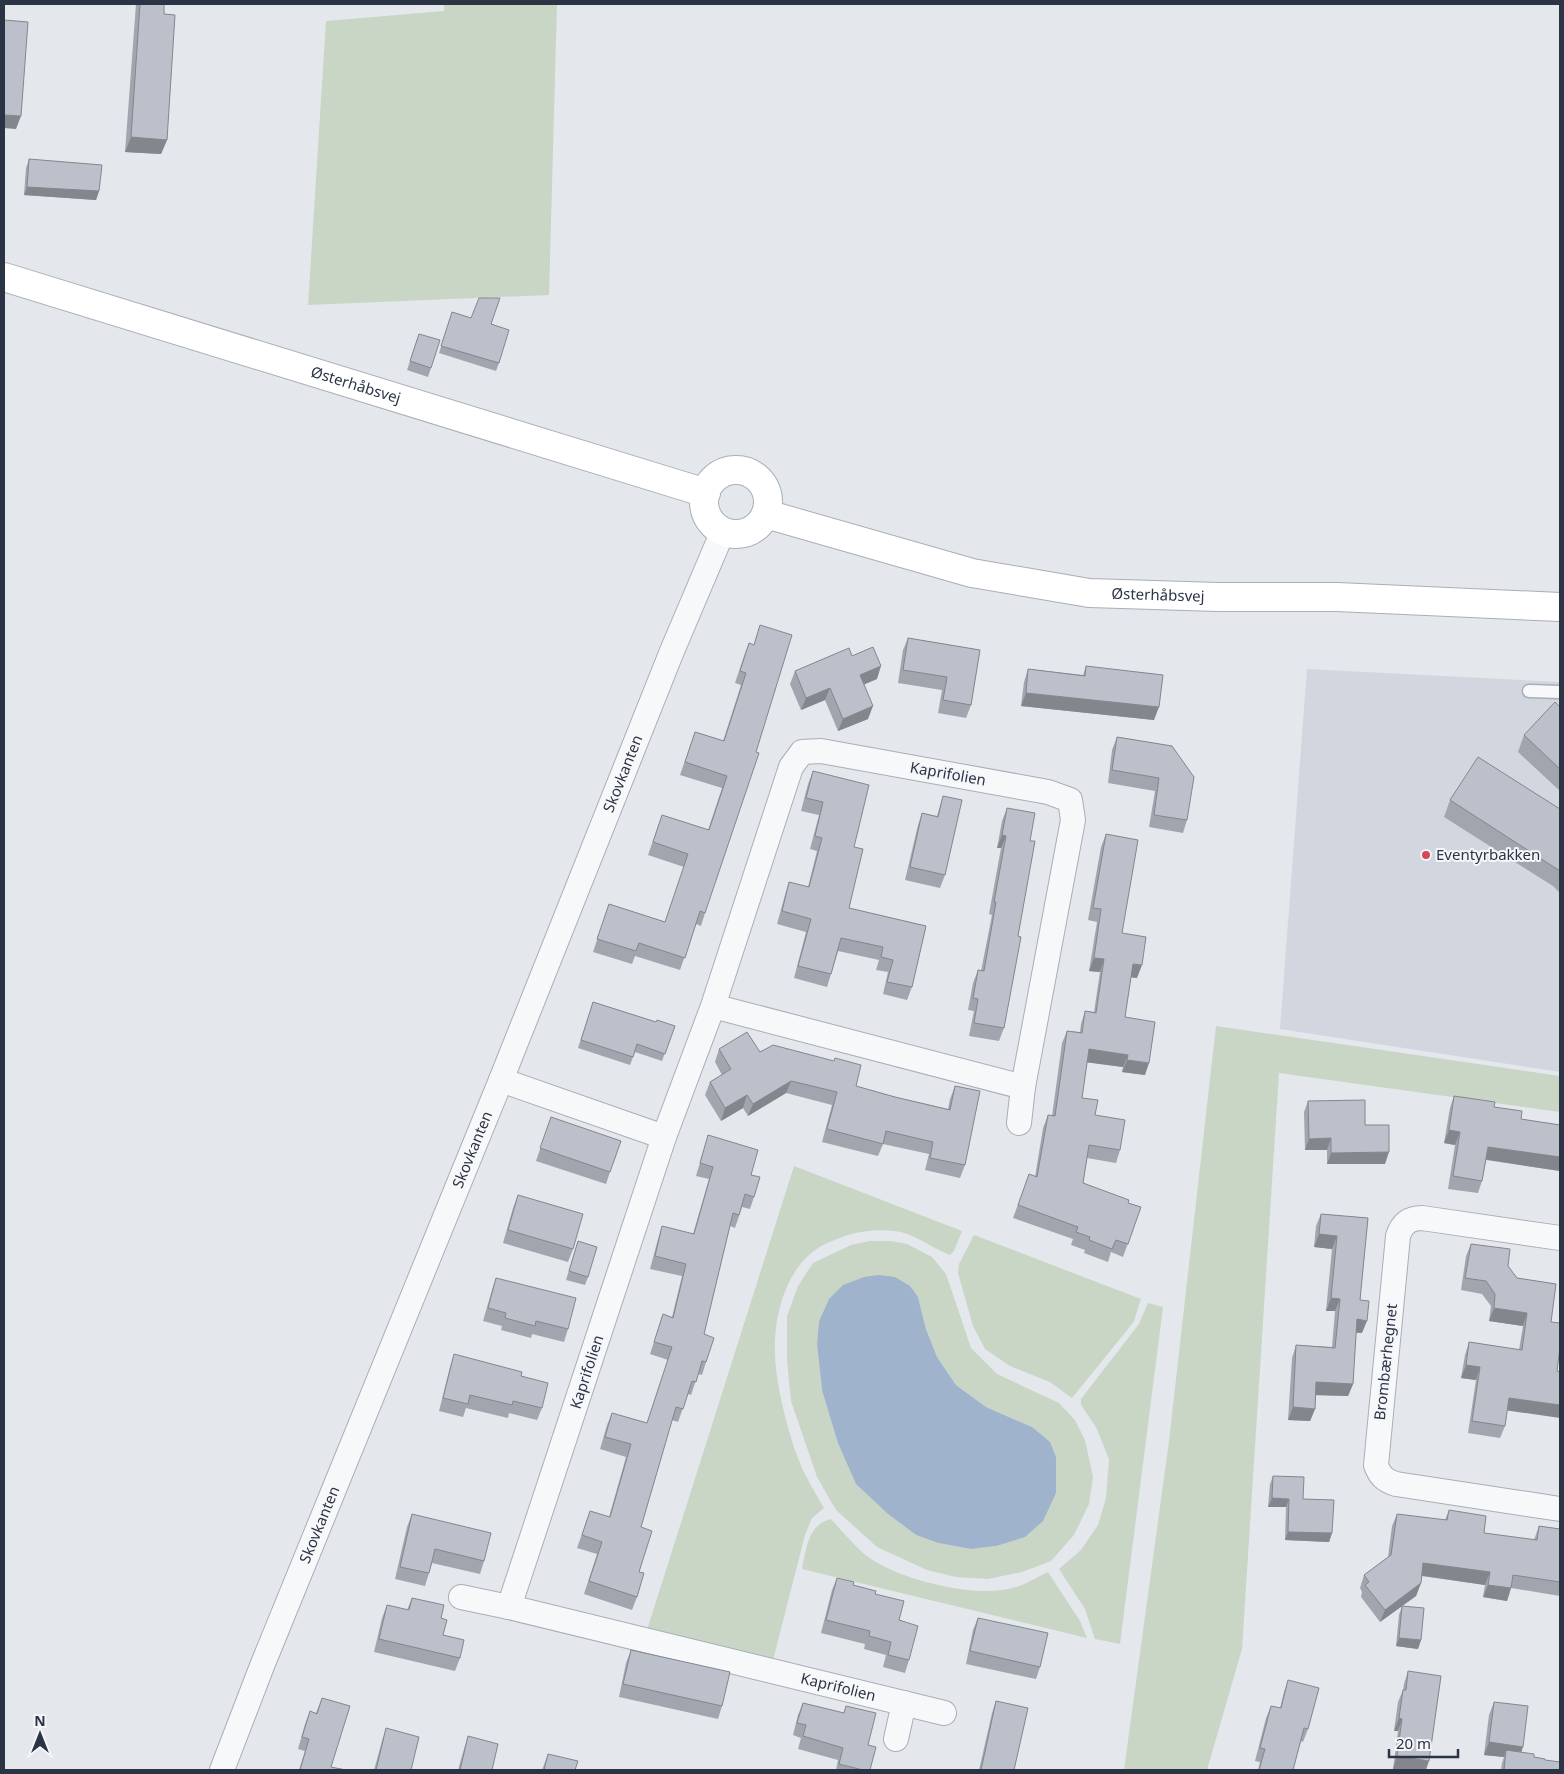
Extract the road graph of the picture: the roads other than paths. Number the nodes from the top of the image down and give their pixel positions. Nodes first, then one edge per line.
1 (4, 277) edge
2 (706, 492) junction
3 (766, 514) junction
4 (722, 531) junction
5 (1560, 608) edge
6 (1529, 691) dead end
7 (1560, 692) edge
8 (713, 1006) junction
9 (501, 1080) junction
10 (1023, 1087) junction
11 (1019, 1123) dead end
12 (664, 1137) junction
13 (1560, 1238) edge
14 (1560, 1509) edge
15 (461, 1597) dead end
16 (509, 1607) junction
17 (904, 1703) junction
18 (944, 1713) dead end
19 (896, 1739) dead end
20 (222, 1770) edge

1 - 2 street, Østerhåbsvej
2 - 3 street
2 - 4 street
3 - 4 street
3 - 5 street, Østerhåbsvej
4 - 9 street, Skovkanten
6 - 7 lane
8 - 10 street
8 - 10 street, Kaprifolien
8 - 12 street, Kaprifolien
9 - 12 street
9 - 20 street, Skovkanten
10 - 11 street, Kaprifolien
12 - 16 street, Kaprifolien
13 - 14 street, Brombærhegnet
15 - 16 street, Kaprifolien
16 - 17 street, Kaprifolien
17 - 18 street, Kaprifolien
17 - 19 street

